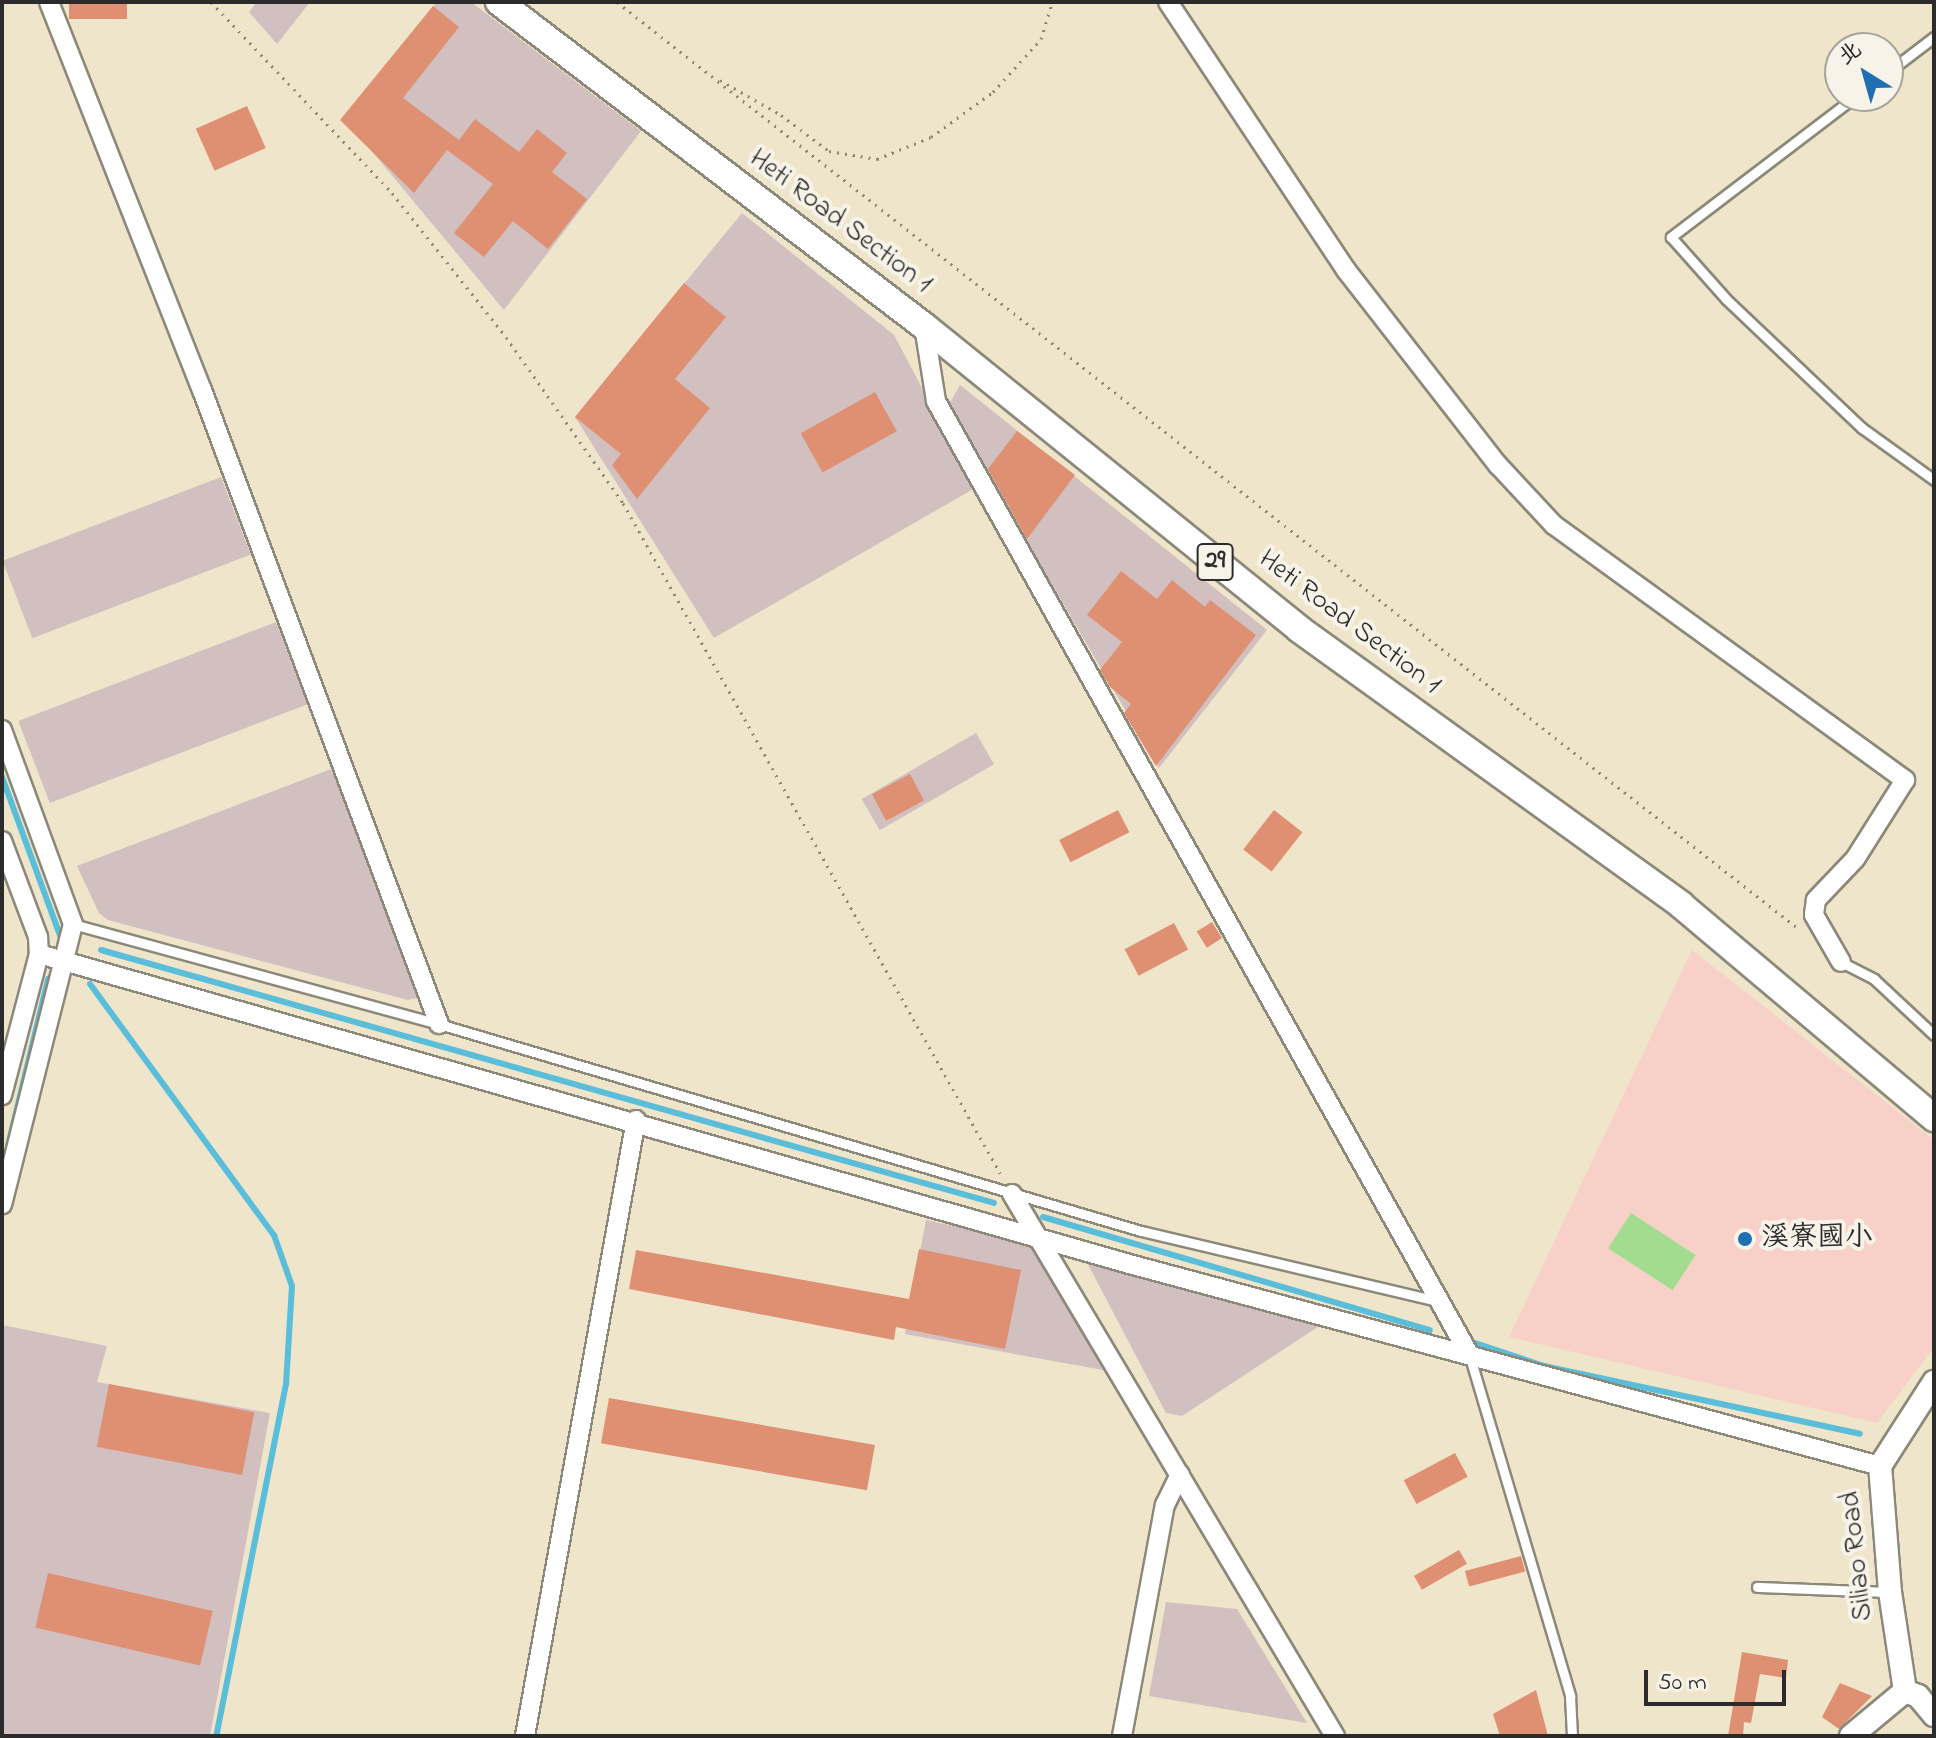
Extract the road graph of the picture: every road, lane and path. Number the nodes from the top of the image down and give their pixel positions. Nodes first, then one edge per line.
1 (49, 2) edge
2 (211, 2) edge
3 (499, 2) edge
4 (617, 2) edge
5 (1052, 2) edge
6 (1168, 2) edge
7 (1934, 37) edge
8 (1904, 60) edge
9 (709, 74) junction
10 (1835, 112) edge
11 (924, 326) junction
12 (1934, 480) edge
13 (2, 730) edge
14 (2, 841) edge
15 (73, 924) junction
16 (1807, 936) dead end
17 (39, 954) junction
18 (65, 960) junction
19 (1841, 962) joint
20 (439, 1024) junction
21 (1934, 1035) edge
22 (2, 1095) edge
23 (1934, 1118) edge
24 (636, 1120) junction
25 (1012, 1194) junction
26 (2, 1204) edge
27 (1035, 1234) junction
28 (1444, 1302) junction
29 (1469, 1354) junction
30 (1934, 1382) edge
31 (1880, 1466) junction
32 (1180, 1474) junction
33 (1757, 1587) dead end
34 (1890, 1592) junction
35 (1919, 1693) edge
36 (1934, 1715) edge
37 (525, 1736) edge
38 (1122, 1736) edge
39 (1335, 1736) edge
40 (1572, 1736) edge
41 (1851, 1736) edge

1 - 20 street
2 - 25 path
3 - 11 main road, Heti Road Section 1 / 29
4 - 9 path
5 - 9 path
6 - 19 street
7 - 8 lane
9 - 16 path
10 - 12 lane
11 - 23 main road, Heti Road Section 1 / 29
11 - 28 street
13 - 15 street
14 - 17 street
15 - 18 street
15 - 20 lane
17 - 18 street
17 - 22 street
18 - 24 street
18 - 26 street
19 - 21 lane
20 - 25 lane
24 - 27 street
24 - 37 street
25 - 27 street
25 - 28 lane
27 - 29 street
27 - 32 street
28 - 29 street
29 - 31 street
29 - 40 lane
30 - 31 street, Siliao Road
31 - 34 street, Siliao Road
32 - 38 street
32 - 39 street
33 - 34 lane
34 - 35 street, Siliao Road
35 - 36 street
35 - 41 street

